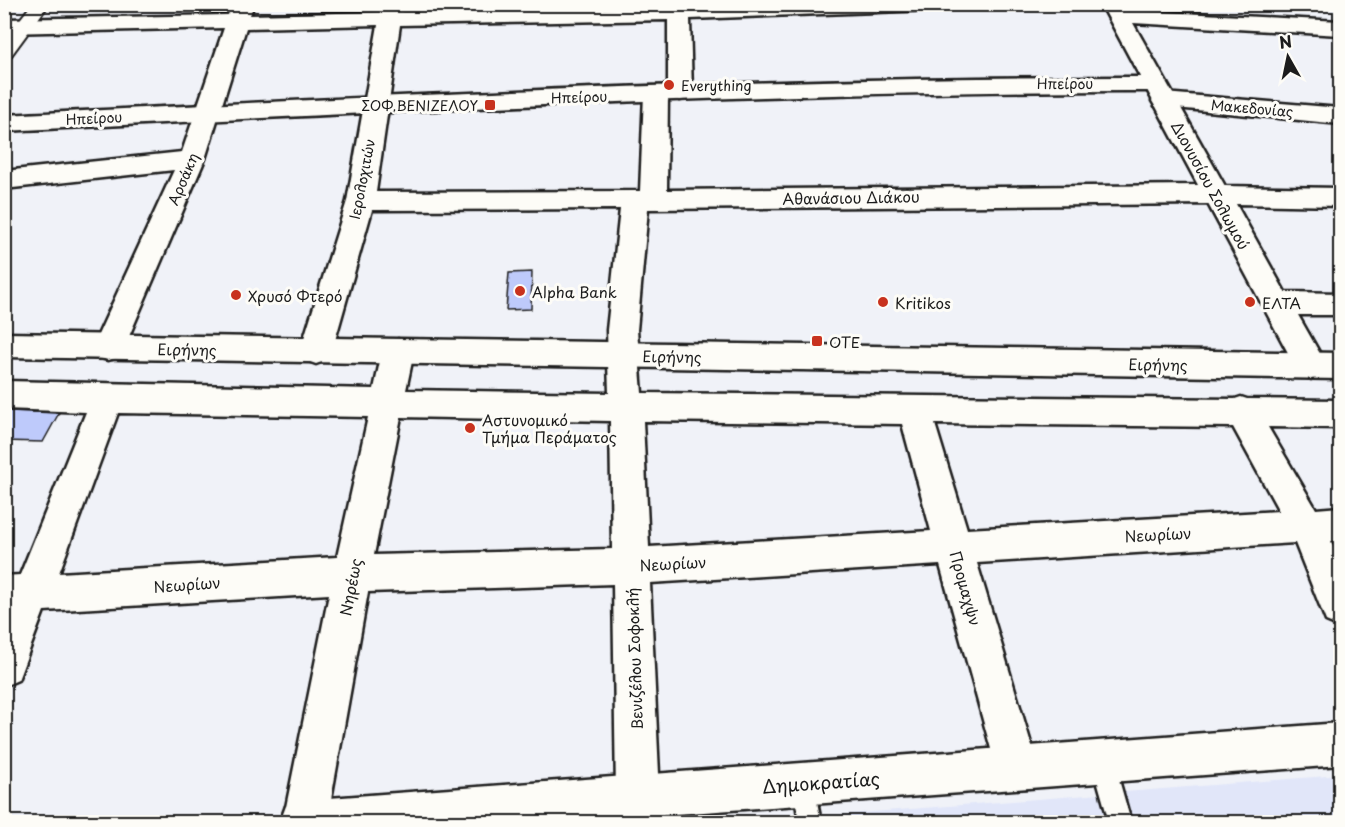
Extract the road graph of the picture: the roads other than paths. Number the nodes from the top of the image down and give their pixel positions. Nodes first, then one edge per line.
1 (41, 4) edge
2 (931, 4) edge
3 (1320, 4) edge
4 (679, 9) edge
5 (494, 10) edge
6 (1115, 10) edge
7 (392, 11) edge
8 (240, 13) edge
9 (15, 25) edge
10 (1339, 30) edge
11 (4, 53) edge
12 (1159, 92) junction
13 (668, 94) junction
14 (376, 104) junction
15 (208, 113) junction
16 (1341, 116) edge
17 (4, 123) edge
18 (192, 159) junction
19 (4, 180) edge
20 (1215, 193) junction
21 (1341, 197) edge
22 (644, 200) junction
23 (361, 201) junction
24 (1276, 303) junction
25 (1341, 304) edge
26 (4, 345) edge
27 (108, 348) junction
28 (316, 351) junction
29 (398, 352) junction
30 (622, 355) junction
31 (1326, 366) edge
32 (4, 395) edge
33 (107, 399) junction
34 (390, 402) junction
35 (626, 407) junction
36 (914, 408) junction
37 (1240, 411) junction
38 (1341, 414) edge
39 (1323, 525) edge
40 (954, 547) junction
41 (631, 566) junction
42 (352, 574) junction
43 (17, 595) edge
44 (1341, 608) edge
45 (4, 666) edge
46 (1341, 744) edge
47 (1103, 762) junction
48 (1017, 767) junction
49 (638, 795) junction
50 (807, 803) edge
51 (354, 821) edge
52 (304, 822) edge
53 (1120, 822) edge

1 - 9 street
2 - 4 street
3 - 10 street
4 - 5 street
4 - 13 street, Βενιζέλου Σοφοκλή
5 - 7 street
6 - 10 street
6 - 12 street, Διονυσίου Σολωμού
7 - 8 street
7 - 14 street, Ιερολοχιτών
8 - 9 street
8 - 15 street, Αρσάκη
9 - 11 street
12 - 13 street, Ηπείρου
12 - 16 street, Μακεδονίας
12 - 20 street, Διονυσίου Σολωμού
13 - 14 street, Ηπείρου
13 - 22 street, Βενιζέλου Σοφοκλή
14 - 15 street, Ηπείρου
14 - 23 street, Ιερολοχιτών
15 - 17 street, Ηπείρου
15 - 18 street, Αρσάκη
18 - 19 street
18 - 27 street, Αρσάκη
20 - 21 street, Αθανάσιου Διάκου
20 - 22 street, Αθανάσιου Διάκου
20 - 24 street, Διονυσίου Σολωμού
22 - 23 street, Αθανάσιου Διάκου
22 - 30 street, Βενιζέλου Σοφοκλή
23 - 28 street, Ιερολοχιτών
24 - 25 street
24 - 31 street, Διονυσίου Σολωμού
26 - 27 street, Ειρήνης
27 - 28 street, Ειρήνης
28 - 29 street, Ειρήνης
29 - 30 street, Ειρήνης
29 - 34 street, Νηρέως
30 - 31 street, Ειρήνης
30 - 35 street, Βενιζέλου Σοφοκλή
32 - 33 street
33 - 34 street
33 - 43 street
34 - 35 street
34 - 42 street, Νηρέως
35 - 36 street
35 - 41 street, Βενιζέλου Σοφοκλή
36 - 37 street
36 - 40 street, Προμαχψν
37 - 38 street
37 - 39 street
39 - 40 street, Νεωρίων
39 - 44 street
40 - 41 street, Νεωρίων
40 - 48 street, Προμαχψν
41 - 42 street, Νεωρίων
41 - 49 street, Βενιζέλου Σοφοκλή
42 - 43 street, Νεωρίων
42 - 52 street, Νηρέως
43 - 45 street
46 - 47 street, Δημοκρατίας
47 - 48 street, Δημοκρατίας
47 - 53 lane
48 - 50 street, Δημοκρατίας
49 - 50 street, Δημοκρατίας
49 - 51 street, Δημοκρατίας
51 - 52 street, Δημοκρατίας

